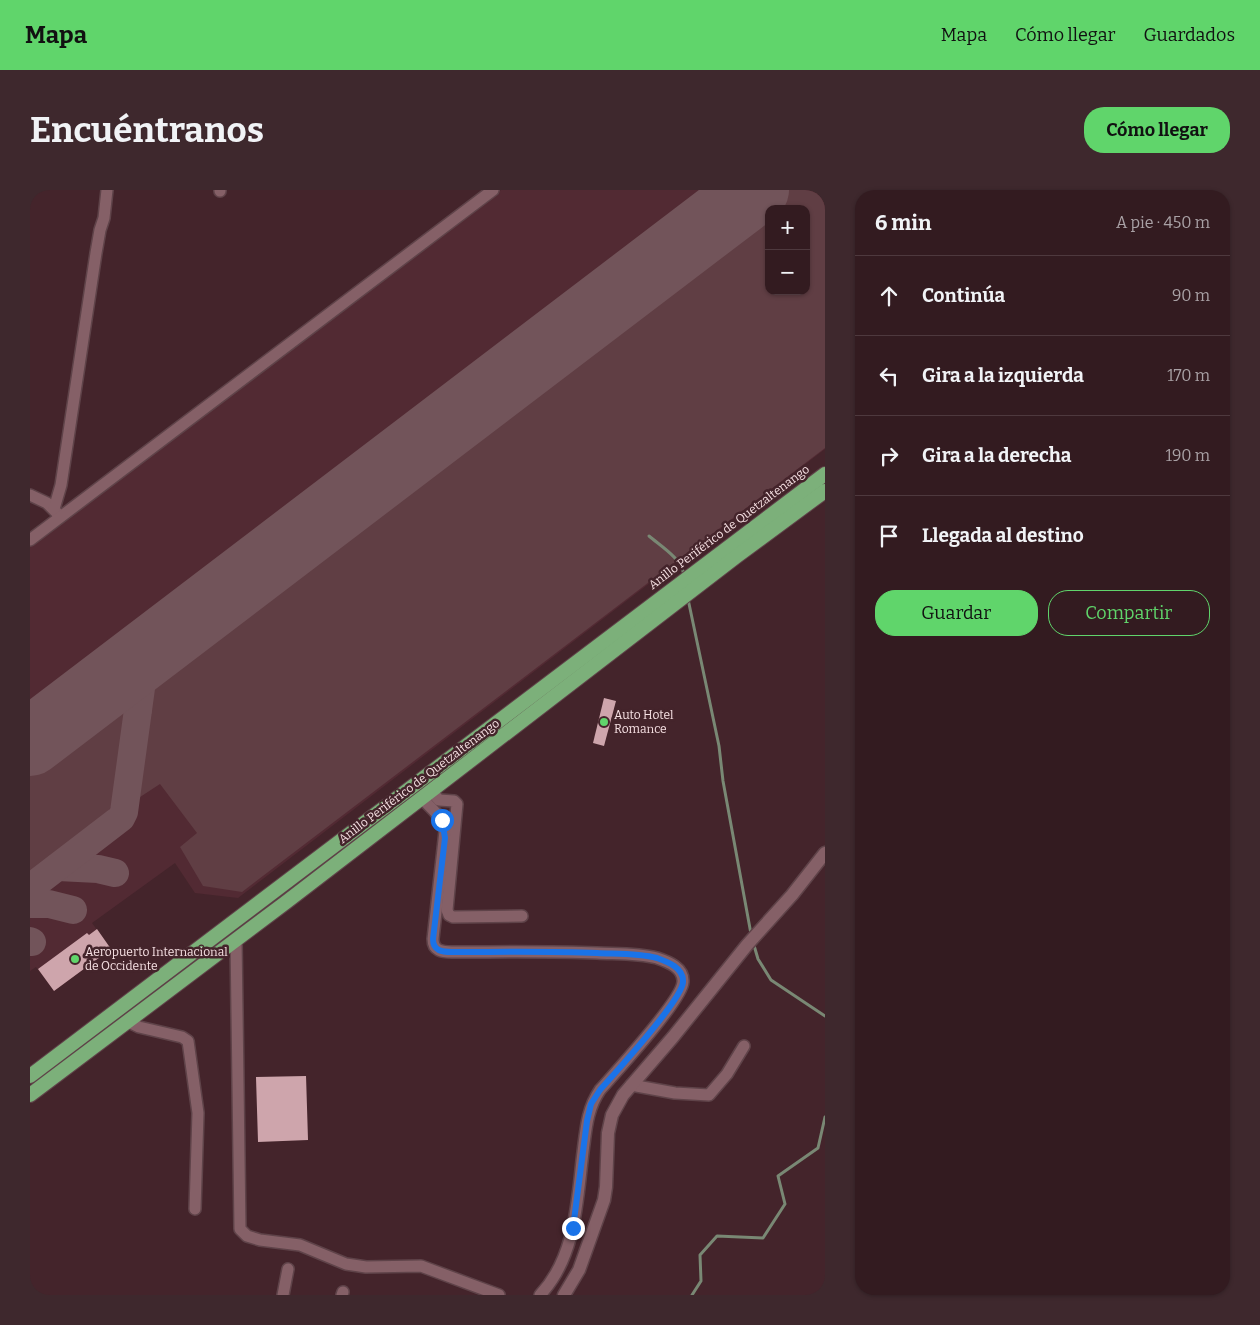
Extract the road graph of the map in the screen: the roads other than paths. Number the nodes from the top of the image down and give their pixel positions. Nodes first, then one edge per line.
1 (107, 190) edge
2 (493, 190) edge
3 (825, 474) edge
4 (825, 490) edge
5 (30, 495) edge
6 (57, 513) junction
7 (30, 540) edge
8 (426, 794) junction
9 (825, 853) edge
10 (522, 916) dead end
11 (236, 939) junction
12 (127, 1021) junction
13 (744, 1046) dead end
14 (30, 1076) edge
15 (631, 1085) junction
16 (30, 1095) edge
17 (195, 1209) dead end
18 (288, 1269) dead end
19 (283, 1295) edge
20 (498, 1295) edge
21 (540, 1295) edge
22 (564, 1295) edge

1 - 6 street
2 - 6 street
3 - 14 highway, Anillo Periférico de Quetzaltenango
4 - 8 highway, Anillo Periférico de Quetzaltenango
5 - 6 street
6 - 7 street
8 - 10 street
8 - 11 highway, Anillo Periférico de Quetzaltenango
8 - 21 street
9 - 15 street
11 - 12 highway, Anillo Periférico de Quetzaltenango
11 - 20 street
12 - 16 highway, Anillo Periférico de Quetzaltenango
12 - 17 street
13 - 15 street
15 - 22 street
18 - 19 street

